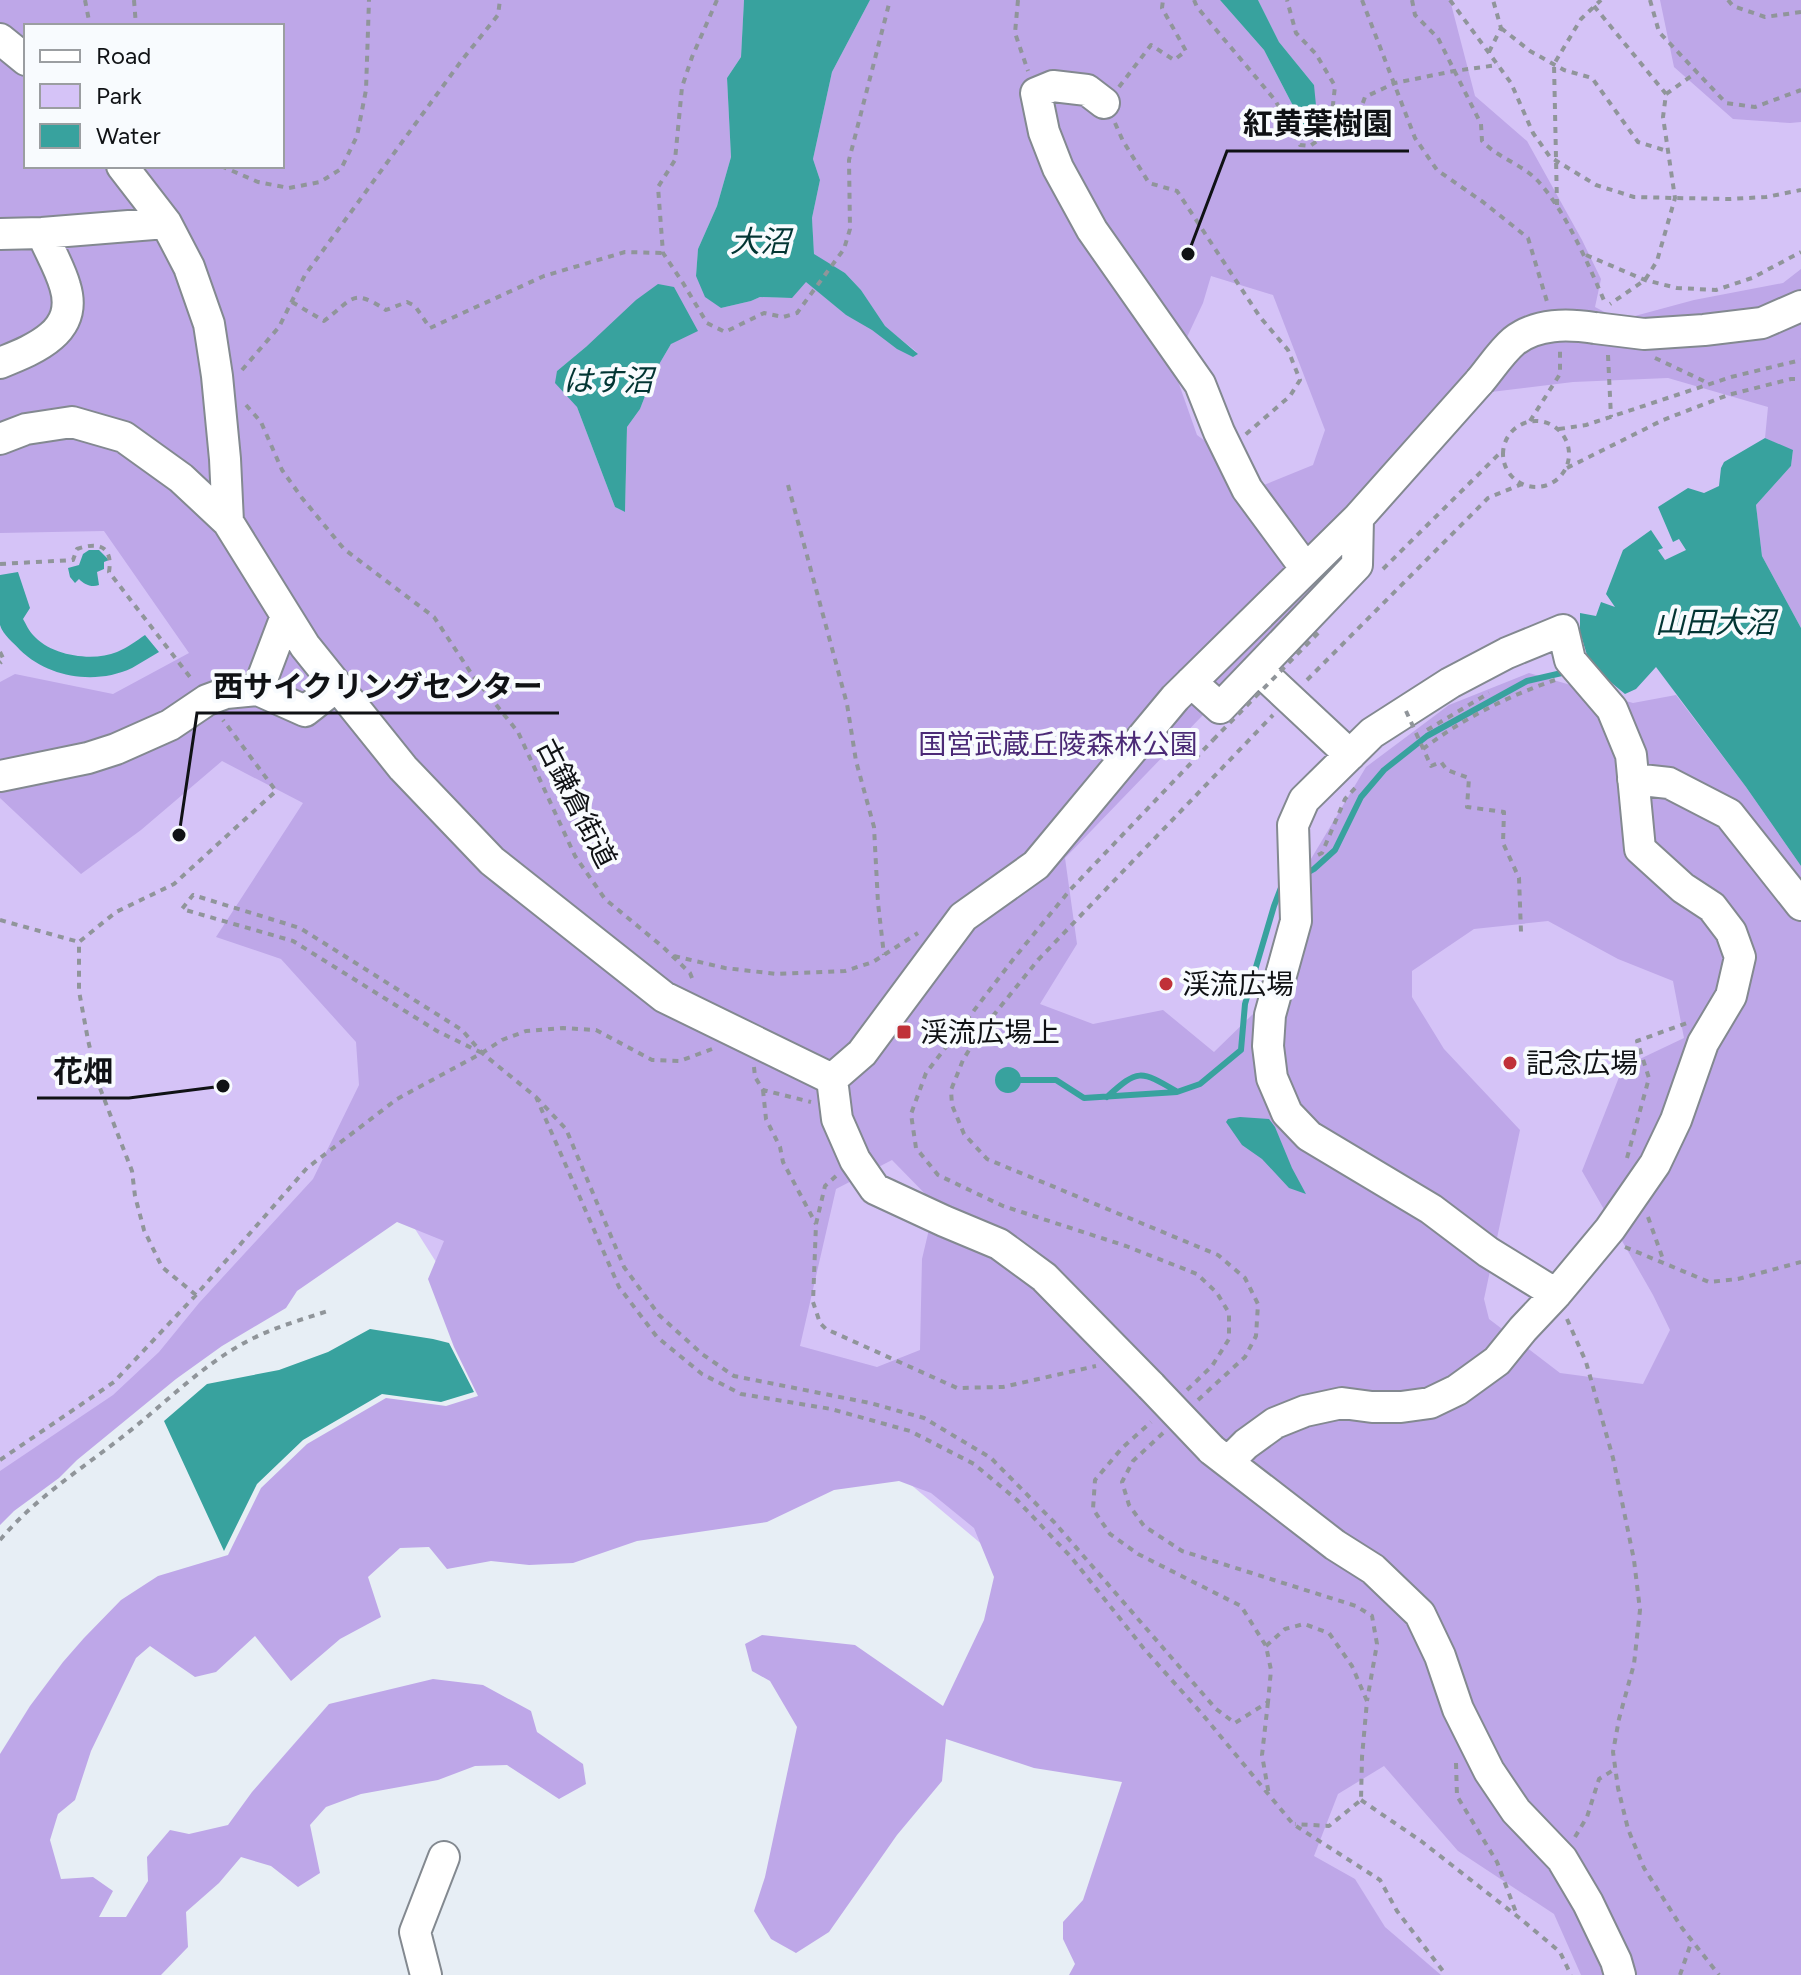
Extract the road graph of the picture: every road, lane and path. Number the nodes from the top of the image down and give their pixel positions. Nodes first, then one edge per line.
1 (85, 0) edge
2 (134, 0) edge
3 (369, 0) edge
4 (500, 0) edge
5 (717, 0) edge
6 (890, 0) edge
7 (1018, 0) edge
8 (1163, 0) edge
9 (1194, 0) edge
10 (1287, 0) edge
11 (1362, 0) edge
12 (1412, 0) edge
13 (1450, 0) edge
14 (1493, 0) edge
15 (1601, 0) edge
16 (1650, 0) edge
17 (1728, 0) edge
18 (1594, 6) junction
19 (1801, 12) edge
20 (90, 24) edge
21 (136, 24) edge
22 (1501, 28) junction
23 (0, 39) edge
24 (1489, 52) junction
25 (24, 58) edge
26 (1554, 64) junction
27 (1498, 65) junction
28 (1454, 71) junction
29 (1697, 72) junction
30 (1395, 83) junction
31 (1801, 90) edge
32 (1036, 93) junction
33 (1666, 94) junction
34 (1104, 103) junction
35 (1330, 132) junction
36 (1668, 152) junction
37 (1556, 161) junction
38 (124, 168) edge
39 (226, 168) edge
40 (1801, 190) edge
41 (1675, 198) junction
42 (1557, 207) junction
43 (166, 223) junction
44 (42, 233) junction
45 (0, 234) edge
46 (1801, 252) edge
47 (663, 253) junction
48 (1583, 254) junction
49 (1645, 280) junction
50 (292, 302) junction
51 (1801, 306) edge
52 (1550, 308) dead end
53 (1610, 329) junction
54 (1560, 347) dead end
55 (1801, 360) edge
56 (0, 363) edge
57 (1801, 379) edge
58 (1710, 384) junction
59 (232, 400) junction
60 (1611, 417) junction
61 (1530, 421) junction
62 (1559, 429) junction
63 (0, 439) edge
64 (1228, 450) junction
65 (1503, 450) junction
66 (1567, 468) junction
67 (1522, 484) junction
68 (788, 485) dead end
69 (1358, 518) junction
70 (228, 522) junction
71 (0, 564) edge
72 (1306, 569) junction
73 (1379, 573) dead end
74 (286, 616) junction
75 (1322, 629) dead end
76 (0, 652) edge
77 (1494, 659) junction
78 (0, 663) edge
79 (1258, 669) junction
80 (1579, 670) junction
81 (1306, 680) dead end
82 (1191, 682) junction
83 (337, 686) junction
84 (258, 690) junction
85 (207, 700) junction
86 (1274, 714) dead end
87 (1412, 724) junction
88 (1408, 741) dead end
89 (1423, 749) junction
90 (1356, 767) junction
91 (0, 776) edge
92 (1633, 779) junction
93 (1294, 867) junction
94 (1801, 905) edge
95 (0, 920) edge
96 (919, 932) dead end
97 (1521, 932) dead end
98 (79, 942) junction
99 (884, 955) junction
100 (672, 956) junction
101 (1723, 1010) junction
102 (708, 1018) junction
103 (747, 1037) junction
104 (482, 1053) junction
105 (763, 1090) junction
106 (834, 1093) junction
107 (536, 1097) junction
108 (855, 1160) junction
109 (1632, 1179) junction
110 (816, 1224) junction
111 (1601, 1237) junction
112 (1801, 1262) edge
113 (1664, 1263) junction
114 (1556, 1294) junction
115 (196, 1295) junction
116 (328, 1311) dead end
117 (1125, 1359) junction
118 (1182, 1395) dead end
119 (1189, 1409) dead end
120 (1154, 1420) dead end
121 (1167, 1429) dead end
122 (1220, 1455) junction
123 (0, 1460) edge
124 (0, 1540) edge
125 (1266, 1646) junction
126 (1367, 1701) junction
127 (1268, 1702) junction
128 (1468, 1730) junction
129 (1615, 1769) junction
130 (1270, 1795) junction
131 (1361, 1800) junction
132 (1293, 1824) junction
133 (444, 1857) dead end
134 (1562, 1859) junction
135 (1517, 1916) junction
136 (1692, 1942) junction
137 (426, 1975) edge
138 (1446, 1975) edge
139 (1571, 1975) edge
140 (1620, 1975) edge
141 (1680, 1975) edge
142 (1719, 1975) edge

1 - 20 path
2 - 21 path
3 - 39 path
4 - 50 path
5 - 47 path
6 - 47 path
7 - 32 path
8 - 34 path
9 - 35 path
10 - 35 path
11 - 30 path
12 - 28 path
13 - 24 path
14 - 22 path
15 - 18 path
16 - 29 path
17 - 19 path
18 - 26 path
18 - 33 path
22 - 24 path
22 - 26 path
23 - 25 street
24 - 27 path
26 - 36 path
26 - 37 path
27 - 28 path
27 - 37 path
28 - 30 path
28 - 42 path
29 - 31 path
29 - 33 path
30 - 35 path
30 - 52 path
32 - 34 street
32 - 64 street
33 - 36 path
34 - 64 path
36 - 41 path
37 - 41 path
37 - 42 path
38 - 43 street
40 - 41 path
41 - 49 path
42 - 48 path
43 - 44 street
43 - 59 street
44 - 45 street
44 - 56 street
46 - 49 path
47 - 50 path
48 - 49 path
48 - 49 path
50 - 59 path
51 - 53 street
53 - 58 path
53 - 60 path
53 - 69 street, bridge
54 - 61 path
55 - 58 path
57 - 66 path
58 - 60 path
59 - 70 street
59 - 100 path, 古鎌倉街道
60 - 62 path
61 - 62 path
61 - 65 path
62 - 66 path
63 - 70 street
64 - 72 street
65 - 67 path
65 - 73 path
66 - 67 path
67 - 81 path
68 - 99 path
69 - 72 street
69 - 79 street
70 - 74 street
71 - 85 path
72 - 82 street
74 - 83 street
74 - 84 street
75 - 118 path, bridge
76 - 78 path
77 - 80 street
77 - 87 street
77 - 87 path
79 - 82 street
79 - 90 street
80 - 89 path
80 - 92 street
82 - 106 street
83 - 84 street
83 - 102 street
84 - 85 street
85 - 91 street
85 - 98 path
86 - 119 path
87 - 88 path
87 - 89 path, bridge
87 - 90 street
89 - 97 path, bridge
90 - 93 path
90 - 93 street
92 - 94 street
92 - 101 street
93 - 114 street
95 - 98 path
96 - 99 path
98 - 115 path
99 - 100 path
100 - 102 path, 古鎌倉街道
101 - 109 street
101 - 109 path
102 - 103 street
103 - 104 path
103 - 105 path
103 - 106 street
104 - 104 path
104 - 107 path
104 - 115 path
105 - 106 path
105 - 110 path
106 - 108 street
107 - 127 path
107 - 130 path
108 - 110 path
108 - 117 street
109 - 111 street
109 - 113 path
110 - 117 path
111 - 113 path
111 - 114 street
112 - 113 path
114 - 122 street
114 - 129 path
115 - 123 path
116 - 124 path
117 - 122 street, bridge
120 - 125 path
121 - 126 path
122 - 128 street
125 - 126 path
125 - 127 path
126 - 131 path
127 - 130 path
128 - 134 street
128 - 135 path
129 - 134 path
129 - 136 path
130 - 132 path
131 - 132 path
131 - 135 path
132 - 138 path
133 - 137 street
134 - 140 street
135 - 139 path
136 - 141 path
136 - 142 path

